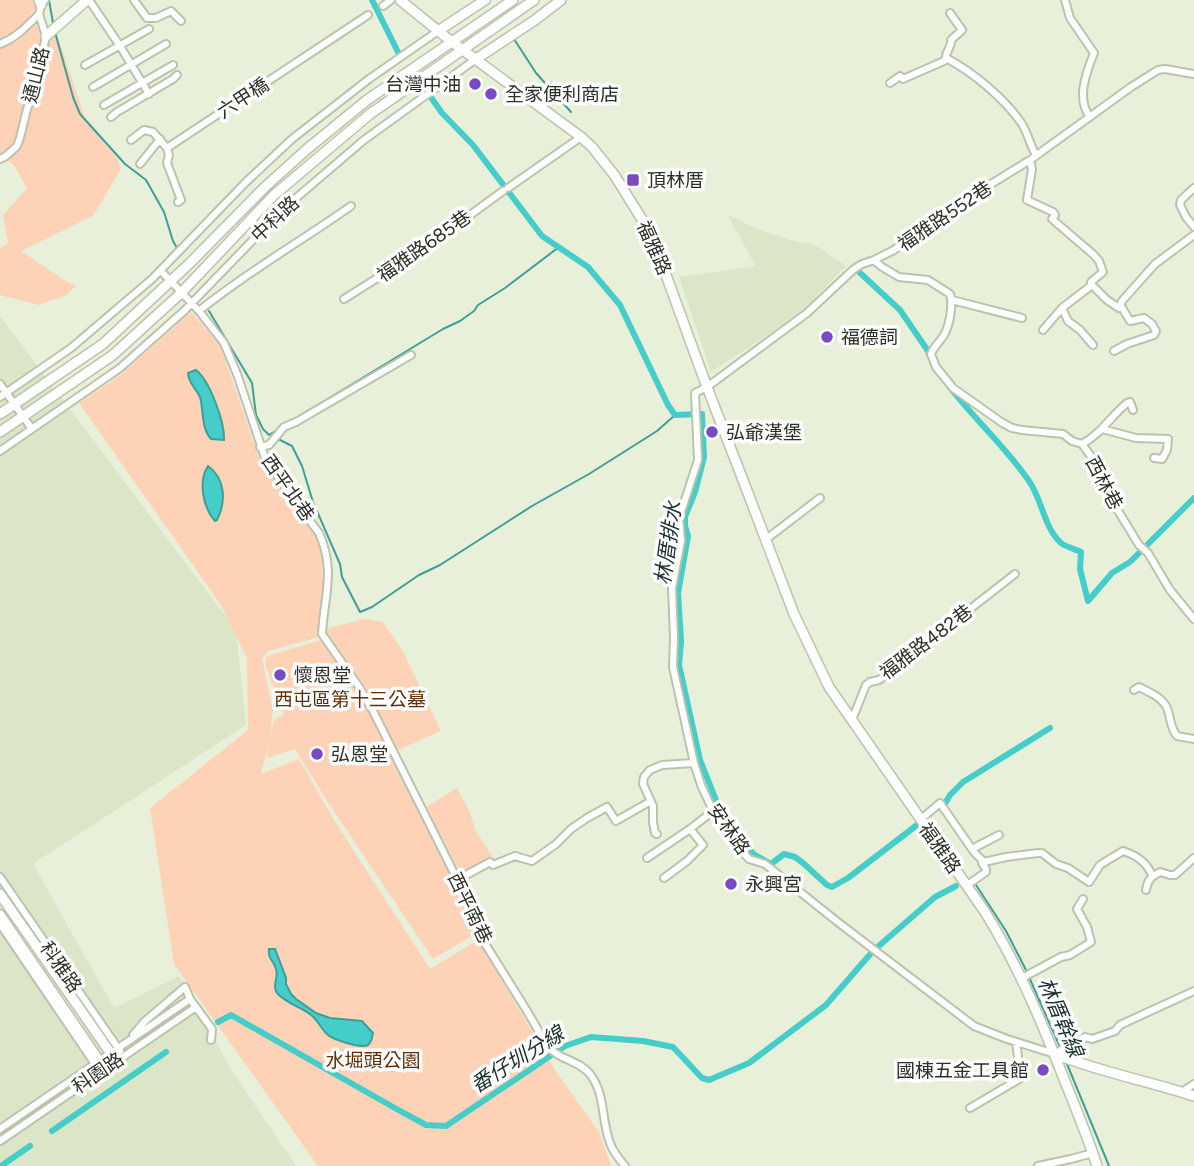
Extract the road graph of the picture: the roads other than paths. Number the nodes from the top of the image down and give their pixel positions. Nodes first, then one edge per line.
1 (88, 0) edge
2 (134, 0) edge
3 (391, 0) edge
4 (400, 0) edge
5 (485, 0) edge
6 (513, 0) edge
7 (534, 0) edge
8 (561, 0) edge
9 (1065, 0) edge
10 (41, 5) edge
11 (383, 6) dead end
12 (950, 13) dead end
13 (368, 15) dead end
14 (181, 21) dead end
15 (149, 29) dead end
16 (51, 30) junction
17 (438, 32) junction
18 (452, 42) junction
19 (0, 44) edge
20 (166, 44) dead end
21 (120, 46) junction
22 (462, 49) junction
23 (946, 58) junction
24 (476, 59) junction
25 (131, 64) junction
26 (85, 65) dead end
27 (173, 65) dead end
28 (1194, 74) edge
29 (177, 75) dead end
30 (143, 83) junction
31 (890, 83) dead end
32 (93, 88) dead end
33 (149, 94) junction
34 (104, 105) dead end
35 (111, 117) dead end
36 (1090, 117) junction
37 (581, 137) junction
38 (160, 139) junction
39 (131, 140) dead end
40 (167, 148) junction
41 (1036, 155) junction
42 (0, 159) edge
43 (1030, 160) junction
44 (140, 164) dead end
45 (1194, 188) edge
46 (178, 202) dead end
47 (351, 206) dead end
48 (1194, 227) edge
49 (1194, 235) edge
50 (874, 260) junction
51 (161, 271) junction
52 (170, 282) junction
53 (1092, 285) junction
54 (181, 293) junction
55 (344, 299) dead end
56 (952, 299) junction
57 (191, 303) junction
58 (1121, 306) junction
59 (1062, 308) junction
60 (199, 311) junction
61 (1022, 318) dead end
62 (1130, 321) junction
63 (1121, 328) dead end
64 (1043, 330) dead end
65 (1093, 345) dead end
66 (1114, 351) dead end
67 (411, 355) dead end
68 (0, 384) edge
69 (707, 387) junction
70 (3, 395) edge
71 (14, 403) junction
72 (1133, 410) dead end
73 (0, 414) edge
74 (23, 415) junction
75 (32, 429) junction
76 (1102, 429) junction
77 (0, 432) edge
78 (1082, 444) junction
79 (260, 447) junction
80 (0, 451) edge
81 (1154, 458) dead end
82 (820, 498) dead end
83 (765, 540) junction
84 (1015, 574) dead end
85 (1194, 619) edge
86 (322, 634) joint
87 (1134, 690) dead end
88 (852, 720) junction
89 (1194, 739) edge
90 (694, 763) junction
91 (651, 801) junction
92 (713, 811) junction
93 (920, 820) junction
94 (690, 829) junction
95 (657, 834) dead end
96 (999, 835) dead end
97 (972, 849) junction
98 (647, 858) dead end
99 (1194, 859) edge
100 (984, 862) junction
101 (1152, 875) junction
102 (0, 877) edge
103 (664, 878) dead end
104 (457, 880) junction
105 (966, 886) junction
106 (1146, 890) dead end
107 (0, 894) edge
108 (1083, 899) dead end
109 (0, 915) edge
110 (0, 924) edge
111 (1026, 975) junction
112 (1194, 991) edge
113 (190, 999) junction
114 (196, 1007) junction
115 (211, 1040) dead end
116 (128, 1041) junction
117 (1016, 1042) junction
118 (117, 1054) junction
119 (1061, 1054) junction
120 (99, 1066) junction
121 (1194, 1084) edge
122 (1182, 1092) junction
123 (1194, 1096) edge
124 (970, 1108) dead end
125 (0, 1129) edge
126 (0, 1141) edge
127 (1093, 1153) junction
128 (625, 1166) edge
129 (1038, 1166) edge
130 (1097, 1166) edge

1 - 16 street, 通山路
1 - 21 street
2 - 14 street
3 - 11 street
4 - 17 street, 福雅路
5 - 17 street
6 - 18 street, 中科路
7 - 22 street, 中科路
8 - 24 street, 中科路
9 - 36 street
10 - 16 street
10 - 19 street
12 - 23 street
13 - 40 street, 六甲橋
15 - 21 street
16 - 42 street, 通山路
17 - 18 street, 福雅路
17 - 51 street
18 - 22 street, 福雅路
18 - 52 street, 中科路
20 - 25 street
21 - 25 street
21 - 26 street
22 - 24 street, 福雅路
22 - 54 street, 中科路
23 - 31 street
23 - 41 street
24 - 37 street, 福雅路
24 - 57 street, 中科路
25 - 30 street
25 - 32 street
27 - 30 street
28 - 36 street, 福雅路552巷
29 - 33 street
30 - 33 street
30 - 34 street
33 - 35 street
36 - 41 street, 福雅路552巷
37 - 55 street, 福雅路685巷
37 - 69 street, 福雅路
38 - 39 street
38 - 40 street
38 - 44 street
40 - 46 street
41 - 43 street, 福雅路552巷
43 - 50 street, 福雅路552巷
43 - 53 street
45 - 48 street
47 - 60 street
49 - 58 street
50 - 56 street
50 - 69 street, 福雅路552巷
51 - 52 street, 西平北巷
51 - 70 street
52 - 54 street, 西平北巷
52 - 71 street, 中科路
53 - 58 street
53 - 59 street
54 - 57 street, 西平北巷
54 - 74 street, 中科路
56 - 61 street
56 - 78 street, 西林巷
57 - 60 street, 西平北巷
57 - 75 street, 中科路
58 - 62 street
59 - 64 street
59 - 65 street
60 - 79 street, 西平北巷
62 - 63 street
62 - 66 street
67 - 79 street
68 - 70 street
69 - 83 street, 福雅路
69 - 90 street, 安林路
70 - 71 street
71 - 73 street, 中科路
71 - 74 street
72 - 76 street
74 - 75 street
74 - 77 street, 中科路
75 - 80 street, 中科路
76 - 78 street
76 - 81 street, 西林巷
78 - 85 street, 西林巷
79 - 86 street, 西平北巷
82 - 83 street
83 - 88 street, 福雅路
84 - 88 street, 福雅路482巷
86 - 104 street, 西平南巷
87 - 89 street
88 - 93 street, 福雅路
90 - 91 street
90 - 92 street, 安林路
91 - 95 street
91 - 104 street
92 - 94 street
92 - 117 street, 安林路
93 - 97 street
93 - 105 street, 福雅路
94 - 98 street
94 - 103 street
96 - 97 street
97 - 100 street
99 - 101 street
100 - 101 street
100 - 105 street
101 - 106 street
102 - 118 street, 科雅路
104 - 128 street, 西平南巷
105 - 111 street, 福雅路
107 - 118 street, 科雅路
108 - 111 street
109 - 120 street, 科雅路
110 - 120 street, 科雅路
111 - 119 street, 福雅路
112 - 119 street
113 - 114 street
113 - 116 street, 科園路
113 - 116 street
114 - 115 street
114 - 118 street, 科園路
116 - 118 street, 科園路
117 - 119 street, 安林路
117 - 124 street
118 - 120 street, 科園路
119 - 122 street, 安林路
119 - 127 street, 福雅路
120 - 125 street, 科園路
120 - 126 street, 科園路
121 - 122 street
122 - 123 street, 安林路
127 - 129 street
127 - 130 street, 福雅路

